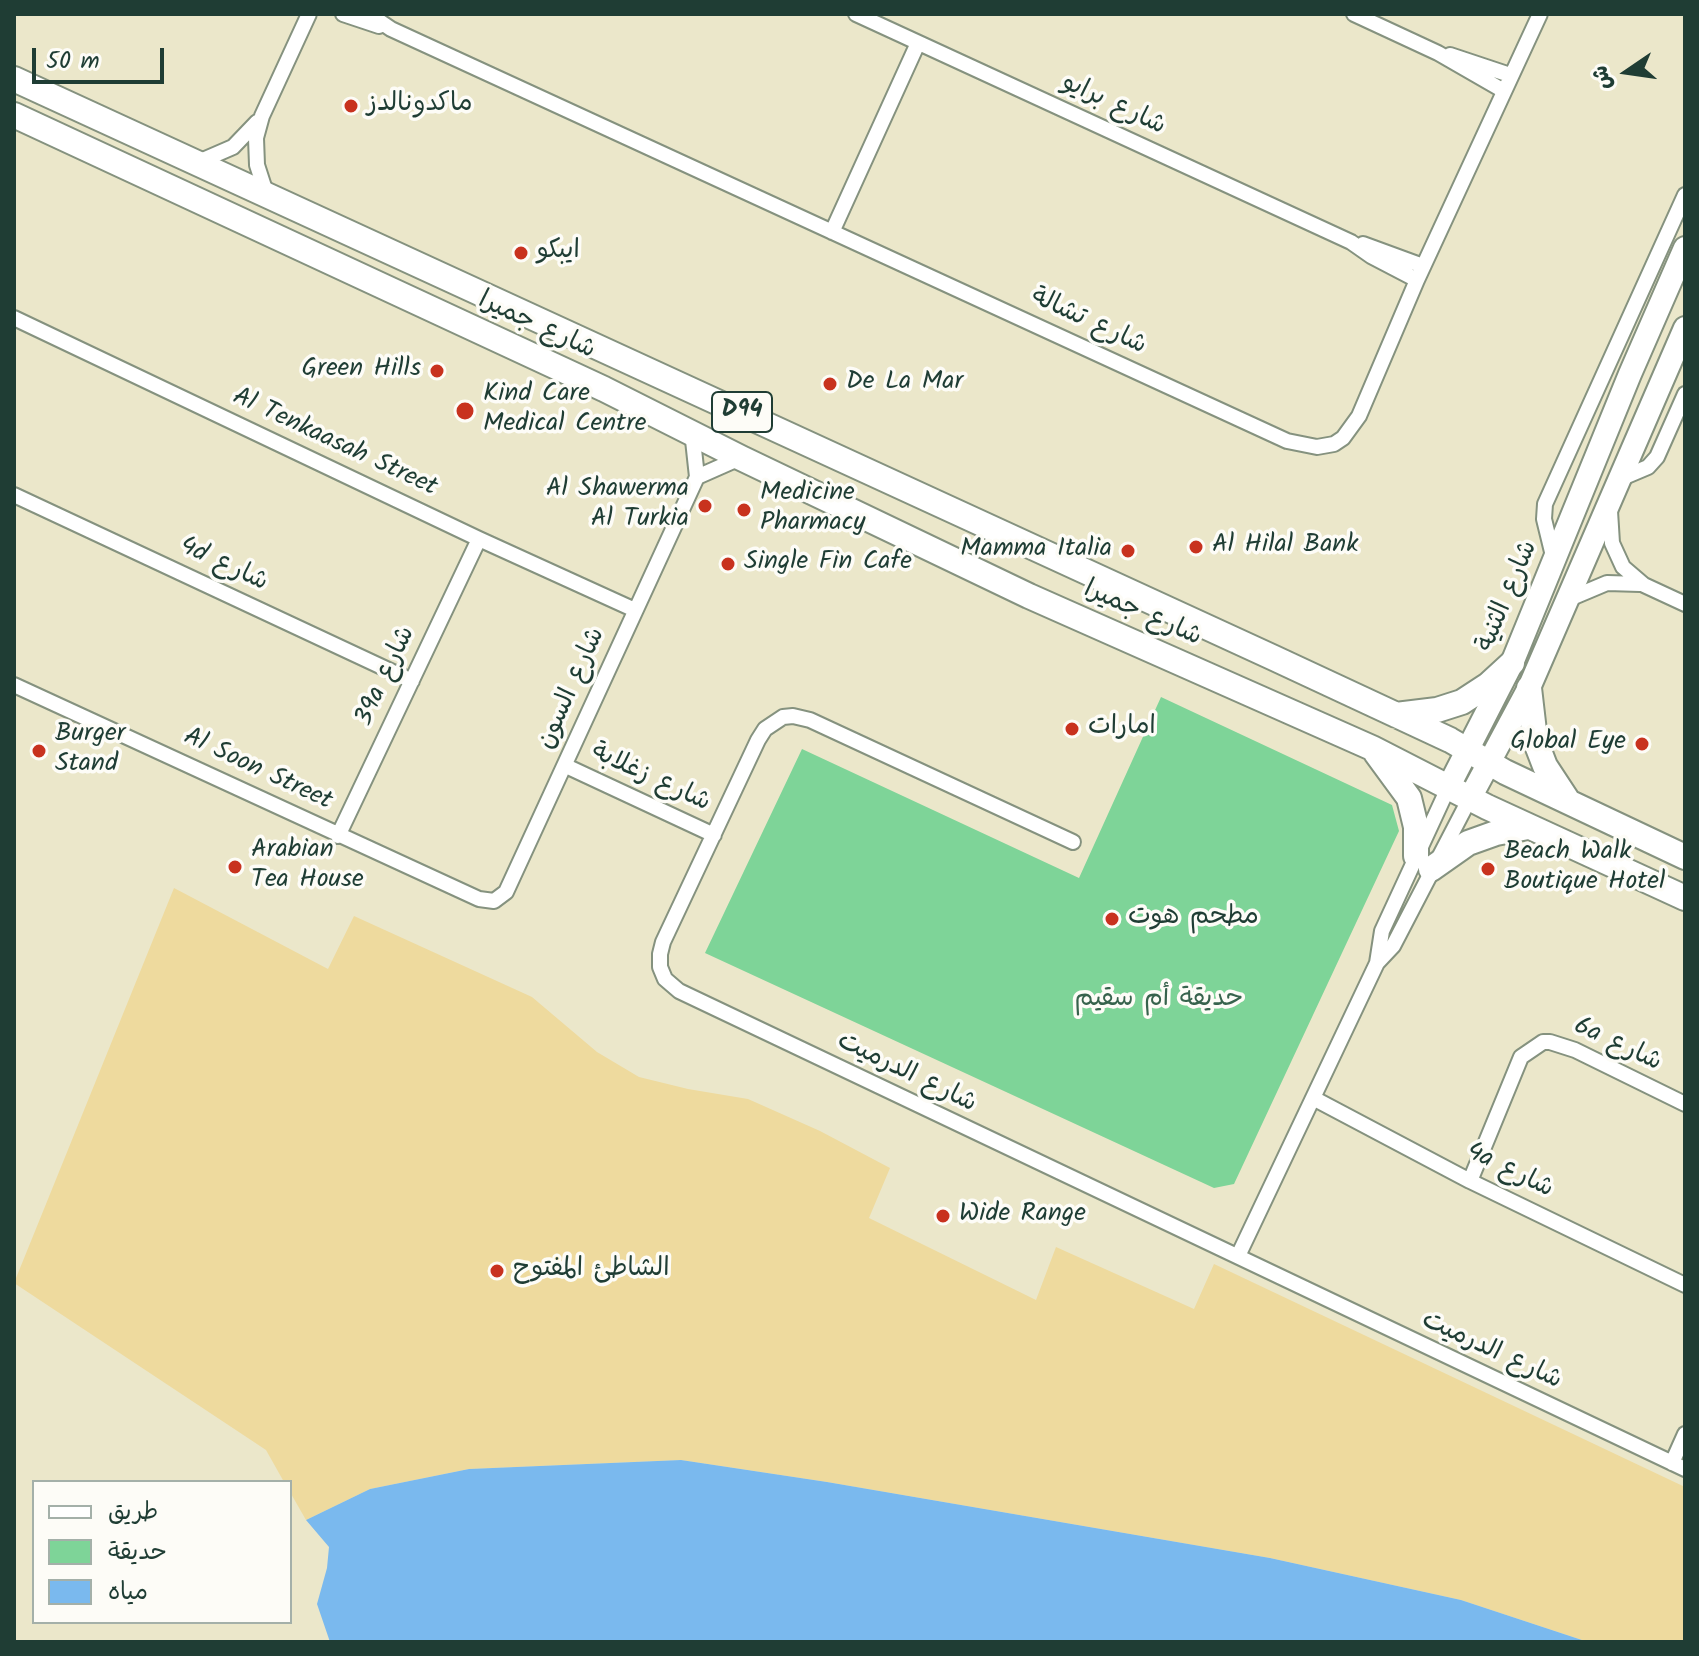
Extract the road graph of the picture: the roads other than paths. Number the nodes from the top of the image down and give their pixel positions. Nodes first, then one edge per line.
1 (309, 14) edge
2 (343, 14) edge
3 (369, 14) edge
4 (856, 14) edge
5 (1354, 14) edge
6 (1540, 14) edge
7 (391, 29) junction
8 (918, 43) junction
9 (1438, 53) junction
10 (1510, 75) junction
11 (14, 79) edge
12 (1504, 91) junction
13 (14, 115) edge
14 (262, 116) junction
15 (194, 163) junction
16 (1685, 195) edge
17 (267, 196) junction
18 (832, 232) junction
19 (1351, 242) junction
20 (1685, 248) edge
21 (1423, 266) junction
22 (1417, 280) junction
23 (14, 318) edge
24 (1685, 328) edge
25 (1685, 394) edge
26 (692, 431) junction
27 (741, 458) junction
28 (697, 477) junction
29 (1622, 478) junction
30 (14, 495) edge
31 (1610, 504) junction
32 (479, 539) junction
33 (1555, 561) junction
34 (1644, 585) junction
35 (1567, 600) junction
36 (1685, 604) edge
37 (635, 610) junction
38 (1512, 663) junction
39 (412, 681) junction
40 (14, 685) edge
41 (1529, 688) junction
42 (1396, 715) junction
43 (1372, 748) junction
44 (1479, 757) junction
45 (566, 766) junction
46 (1459, 792) junction
47 (1568, 801) junction
48 (1528, 827) junction
49 (714, 835) junction
50 (338, 836) junction
51 (1073, 842) dead end
52 (1685, 857) edge
53 (1424, 862) junction
54 (1685, 898) edge
55 (479, 899) joint
56 (1313, 1098) junction
57 (1685, 1104) edge
58 (1470, 1181) junction
59 (1238, 1256) junction
60 (1685, 1285) edge
61 (1685, 1434) edge
62 (1678, 1466) edge

1 - 14 street
2 - 7 street, شارع تشالة
3 - 7 street, شارع تشالة
4 - 8 street, شارع برايو
5 - 9 street
6 - 10 street, شارع تشالة
7 - 18 street, شارع تشالة
8 - 18 street
8 - 19 street, شارع برايو
9 - 10 street
9 - 12 street
10 - 12 street, شارع تشالة
11 - 15 main road, شارع جميرا / D94
12 - 21 street, شارع تشالة
13 - 26 main road, شارع جميرا / D94
14 - 15 street
14 - 17 street
15 - 17 main road, شارع جميرا / D94
16 - 33 street
17 - 42 main road, شارع جميرا / D94
18 - 22 street, شارع تشالة
19 - 21 street, شارع برايو
19 - 22 street, شارع برايو
20 - 33 main road, شارع الثنية
21 - 22 street, شارع تشالة
23 - 32 street, Al Tenkaasah Street
24 - 29 main road, شارع الثنية
25 - 29 street
26 - 27 main road, شارع جميرا / D94
26 - 28 street
27 - 28 street
27 - 43 main road, شارع جميرا / D94
28 - 37 street, شارع السون
29 - 31 main road, شارع الثنية
30 - 39 street, 4d شارع
31 - 34 street
31 - 35 main road, شارع الثنية
32 - 37 street, Al Tenkaasah Street
32 - 39 street, 39a شارع
33 - 38 main road, شارع الثنية
34 - 35 street
34 - 36 street
35 - 41 main road, شارع الثنية
37 - 45 street, شارع السون
38 - 42 main road
38 - 44 main road, شارع الثنية
39 - 50 street, 39a شارع
40 - 50 street, Al Soon Street
41 - 44 main road, شارع الثنية
41 - 47 main road
42 - 44 main road, شارع جميرا / D94
43 - 46 main road, شارع جميرا / D94
43 - 53 main road
44 - 46 main road, شارع الثنية
44 - 47 main road, شارع جميرا / D94
45 - 49 street, شارع زغلابة
45 - 55 street, شارع السون
46 - 48 main road, شارع جميرا / D94
46 - 53 street, شارع الثنية
46 - 53 street, شارع الثنية
47 - 52 main road, شارع جميرا / D94
48 - 53 main road
48 - 54 main road, شارع جميرا / D94
49 - 51 street, شارع الدرميت
49 - 59 street, شارع الدرميت
50 - 55 street, Al Soon Street
53 - 56 street, شارع الثنية
56 - 58 street, 4a شارع
56 - 59 street, شارع الثنية
57 - 58 street, 6a شارع
58 - 60 street, 4a شارع
59 - 62 street, شارع الدرميت
61 - 62 street

